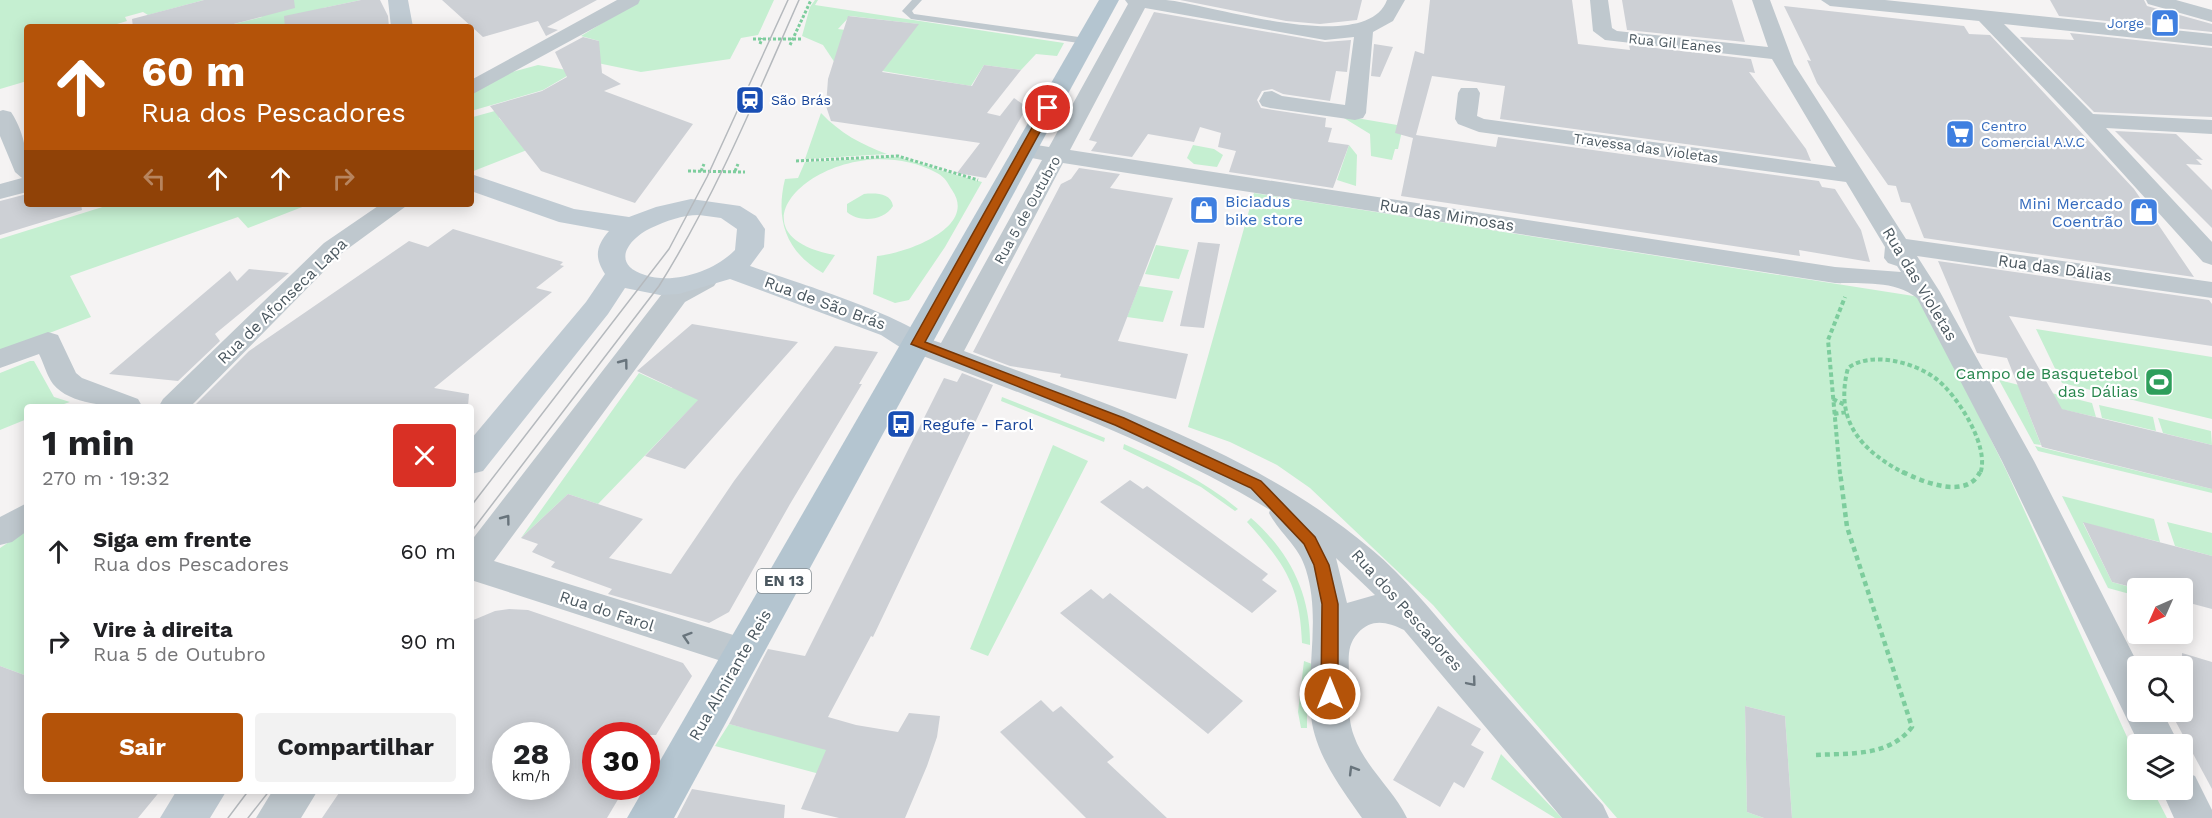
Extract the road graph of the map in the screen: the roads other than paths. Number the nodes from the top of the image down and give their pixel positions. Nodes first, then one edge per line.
1 (398, 0) edge
2 (631, 0) edge
3 (917, 0) edge
4 (1109, 0) edge
5 (1138, 0) edge
6 (1396, 0) edge
7 (1599, 0) edge
8 (1761, 0) edge
9 (1830, 0) edge
10 (2034, 0) edge
11 (2155, 0) edge
12 (1894, 3) edge
13 (2212, 16) edge
14 (1986, 17) junction
15 (2046, 23) junction
16 (402, 24) edge
17 (1362, 28) junction
18 (2212, 40) edge
19 (1086, 41) junction
20 (1779, 54) junction
21 (474, 87) edge
22 (1469, 93) dead end
23 (1272, 97) dead end
24 (3, 117) dead end
25 (2087, 120) junction
26 (2210, 129) edge
27 (1024, 150) junction
28 (9, 153) edge
29 (1057, 155) junction
30 (24, 169) edge
31 (1852, 176) junction
32 (474, 183) edge
33 (24, 185) edge
34 (0, 192) edge
35 (474, 203) edge
36 (393, 207) edge
37 (631, 226) junction
38 (1898, 246) junction
39 (2212, 257) edge
40 (616, 262) junction
41 (717, 274) junction
42 (1865, 275) junction
43 (2212, 290) edge
44 (1927, 292) junction
45 (933, 349) junction
46 (0, 359) edge
47 (122, 404) edge
48 (176, 404) edge
49 (474, 458) edge
50 (1256, 484) junction
51 (24, 517) edge
52 (0, 533) edge
53 (474, 563) edge
54 (474, 568) edge
55 (1420, 621) junction
56 (1330, 646) junction
57 (743, 653) junction
58 (2127, 679) edge
59 (202, 794) edge
60 (295, 794) edge
61 (2186, 800) edge
62 (183, 818) edge
63 (277, 818) edge
64 (650, 818) edge
65 (1386, 818) edge
66 (1588, 818) edge
67 (2195, 818) edge

1 - 16 street
2 - 21 street
3 - 19 lane
4 - 19 main road, Rua 5 de Outubro / EN 13
5 - 17 street
5 - 29 street, Rua 5 de Outubro
6 - 17 street
7 - 20 street, Rua Gil Eanes
8 - 20 street, Rua das Violetas
9 - 12 street
10 - 15 street
11 - 13 street
12 - 14 street
14 - 15 street
14 - 25 street
15 - 18 street
17 - 23 street
19 - 27 main road, Rua 5 de Outubro / EN 13
20 - 31 street, Rua das Violetas
22 - 31 street, Travessa das Violetas
24 - 28 street
25 - 26 street
25 - 39 street
27 - 29 street, Rua das Mimosas
27 - 45 main road, Rua 5 de Outubro / EN 13
28 - 30 street
29 - 42 street, Rua das Mimosas
29 - 45 street, Rua 5 de Outubro
31 - 38 street, Rua das Violetas
32 - 37 street
33 - 34 street
35 - 40 street
36 - 48 street, Rua de Afonseca Lapa
37 - 40 street
37 - 41 street
38 - 42 street
38 - 43 street, Rua das Dálias
38 - 44 street, Rua das Violetas
40 - 41 street
40 - 49 street
41 - 45 street, Rua de São Brás
53 -> 41 street
42 - 44 street, Rua das Mimosas
44 - 58 street, Rua das Violetas
45 - 50 street, Rua dos Pescadores
45 - 57 main road, Rua Almirante Reis / EN 13
46 - 47 street
50 - 55 street, Rua dos Pescadores
50 - 56 street
51 - 52 street
57 -> 54 street, Rua do Farol
55 - 56 street
55 -> 66 street, Rua dos Pescadores
65 -> 56 street
57 - 64 main road, Rua Almirante Reis / EN 13
59 - 62 street
60 - 63 street
61 - 67 street

